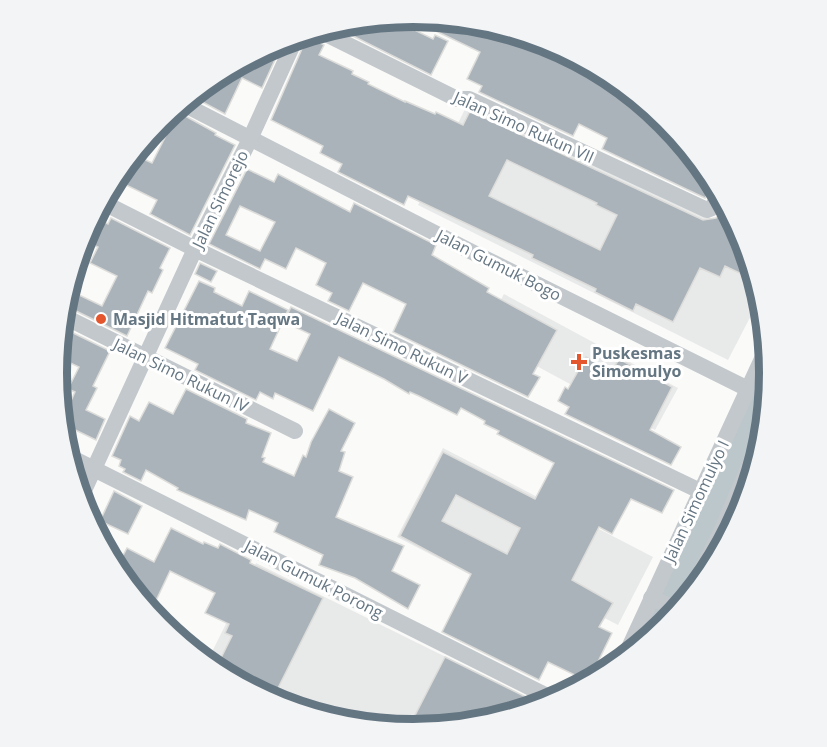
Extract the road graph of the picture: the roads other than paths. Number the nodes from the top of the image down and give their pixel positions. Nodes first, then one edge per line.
1 (332, 37) edge
2 (291, 49) edge
3 (191, 108) edge
4 (250, 139) junction
5 (715, 202) edge
6 (110, 206) edge
7 (195, 249) junction
8 (71, 320) edge
9 (145, 357) junction
10 (760, 364) edge
11 (748, 389) junction
12 (296, 431) dead end
13 (79, 461) edge
14 (94, 469) junction
15 (744, 478) edge
16 (86, 487) edge
17 (700, 491) junction
18 (711, 552) edge
19 (653, 599) junction
20 (670, 606) edge
21 (632, 642) edge
22 (544, 695) edge

1 - 5 street, Jalan Simo Rukun VII
2 - 4 street, Jalan Simorejo
3 - 4 street, Jalan Gumuk Bogo
4 - 7 street, Jalan Simorejo
4 - 11 street, Jalan Gumuk Bogo
6 - 7 street, Jalan Simo Rukun V
7 - 9 street, Jalan Simorejo
7 - 17 street, Jalan Simo Rukun V
8 - 9 street, Jalan Simo Rukun IV
9 - 12 street, Jalan Simo Rukun IV
9 - 14 street, Jalan Simorejo
10 - 11 street, Jalan Simomulyo I
11 - 17 street, Jalan Simomulyo I
13 - 14 street, Jalan Gumuk Porong
14 - 16 street, Jalan Simorejo
14 - 22 street, Jalan Gumuk Porong
15 - 18 street
17 - 19 street, Jalan Simomulyo I
19 - 20 street
19 - 21 street, Jalan Simomulyo I

